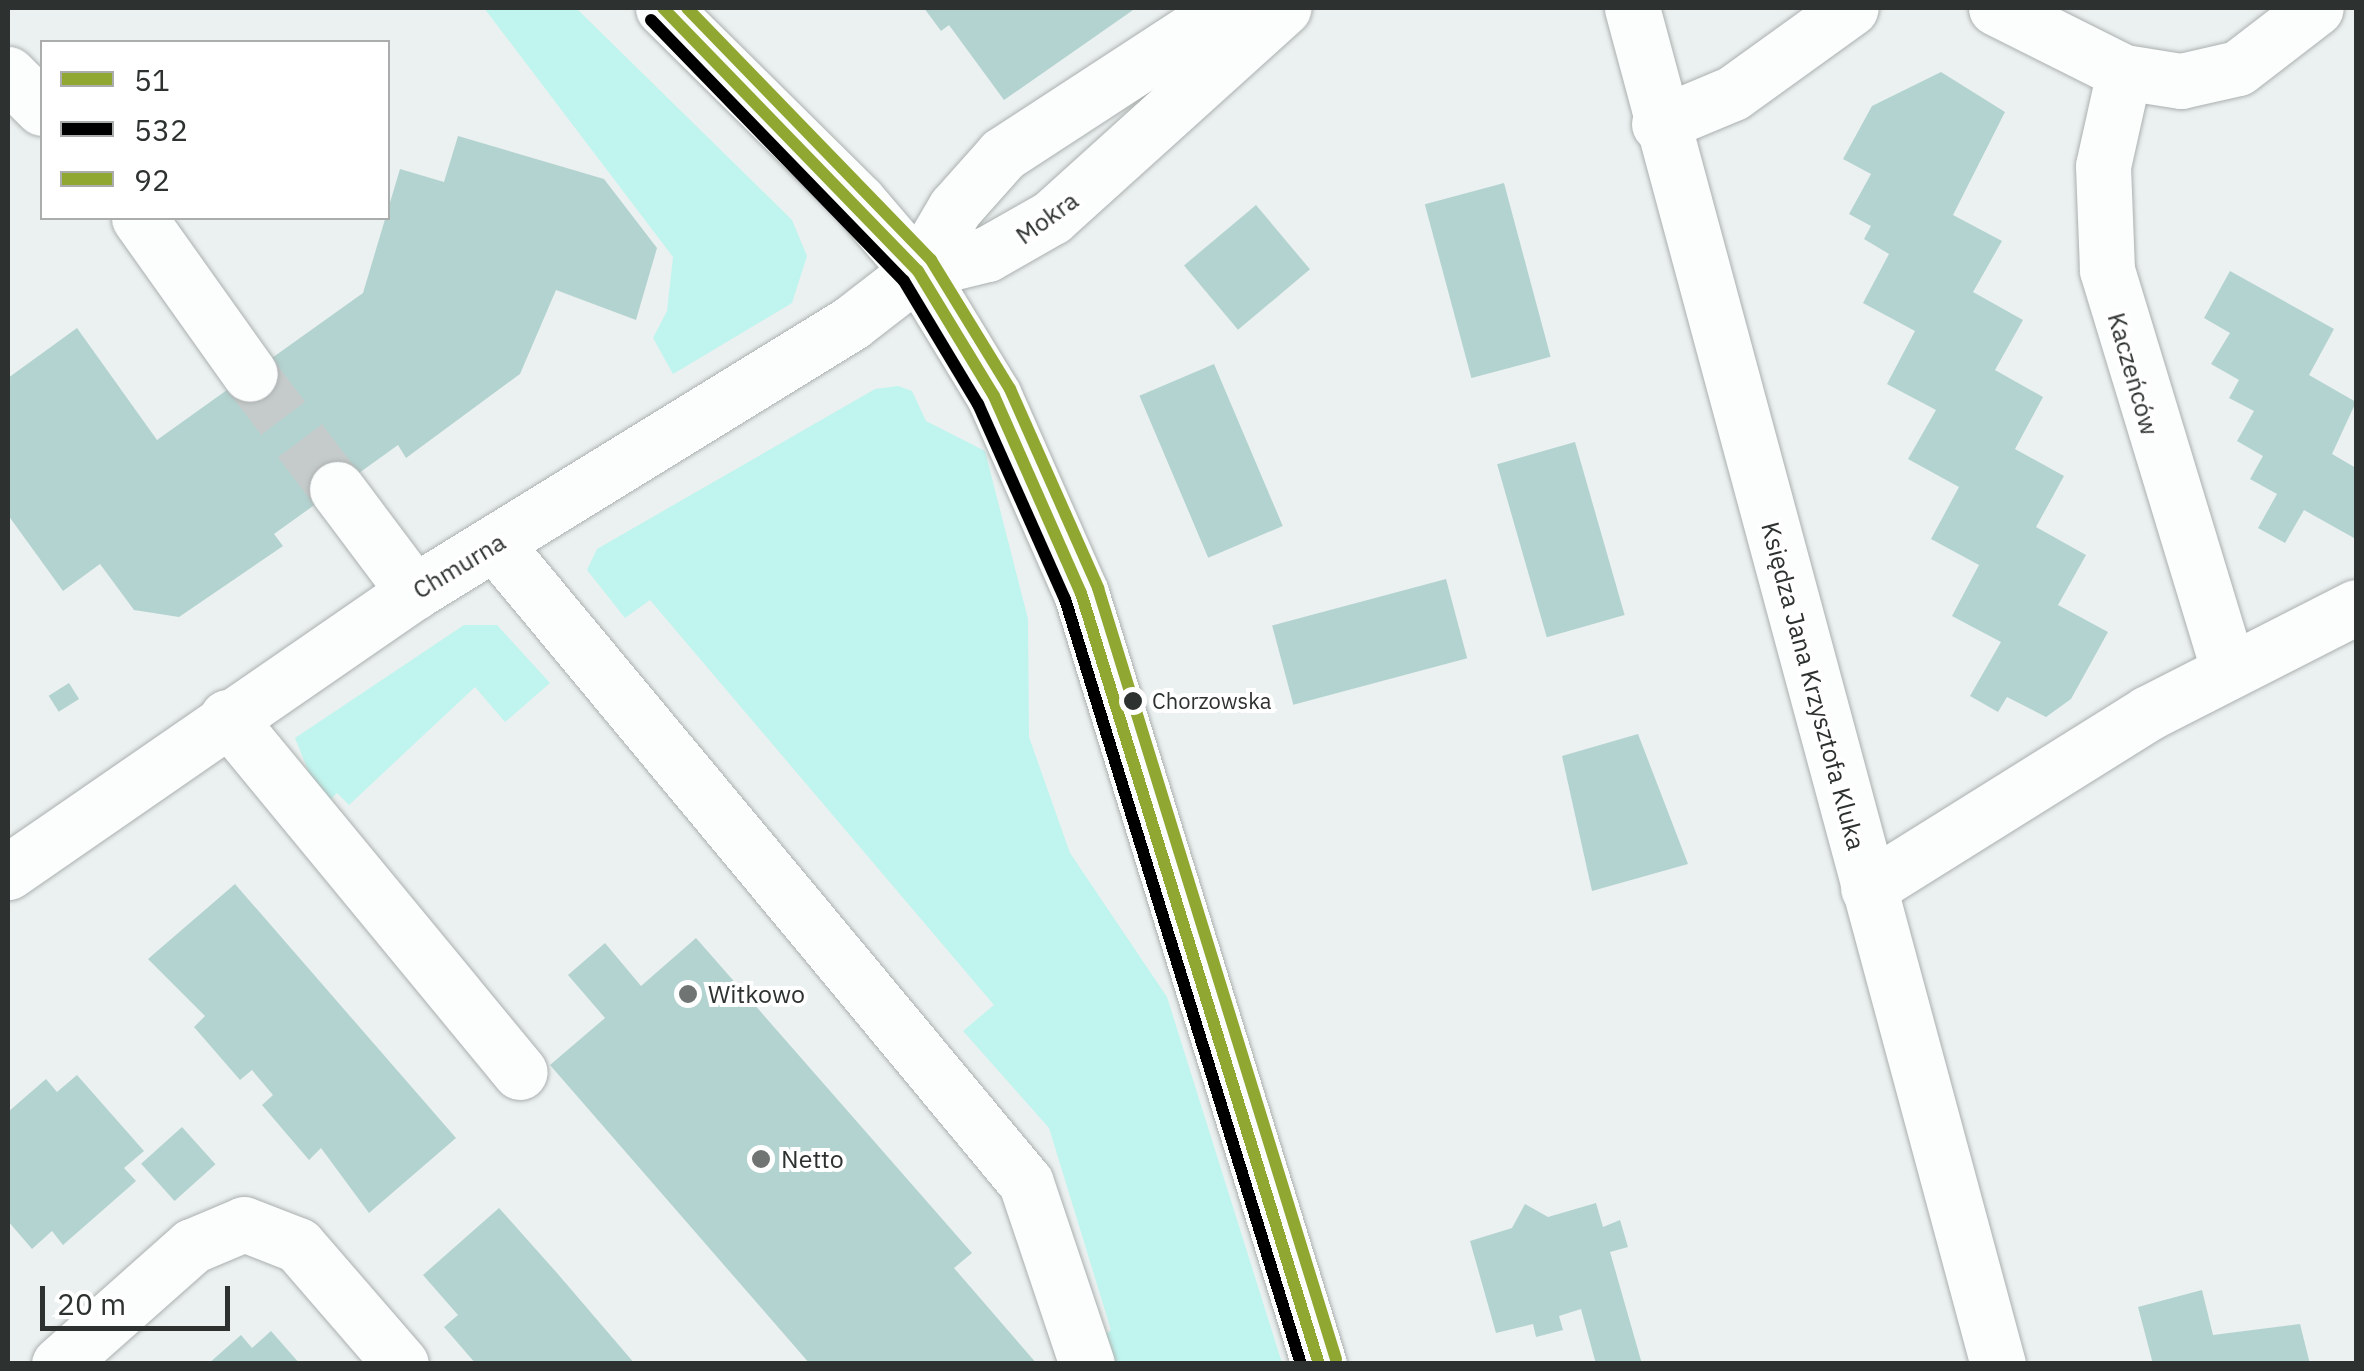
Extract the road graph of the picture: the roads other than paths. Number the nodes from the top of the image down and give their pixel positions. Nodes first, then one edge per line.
1 (663, 8) edge
2 (1227, 8) edge
3 (1283, 8) edge
4 (1632, 8) edge
5 (1851, 8) edge
6 (1996, 8) edge
7 (2316, 8) edge
8 (2353, 8) edge
9 (2356, 18) edge
10 (2124, 72) junction
11 (8, 74) edge
12 (40, 106) edge
13 (1659, 124) junction
14 (140, 220) edge
15 (918, 272) junction
16 (250, 374) tunnel mouth
17 (337, 489) tunnel mouth
18 (496, 545) junction
19 (414, 592) junction
20 (2356, 607) edge
21 (2228, 668) junction
22 (227, 717) junction
23 (8, 872) edge
24 (1868, 888) junction
25 (520, 1072) dead end
26 (58, 1364) edge
27 (402, 1364) edge
28 (1087, 1364) edge
29 (1319, 1364) edge
30 (1998, 1364) edge

1 - 15 street
2 - 15 street
3 - 15 street, Mokra
4 - 13 street, Księdza Jana Krzysztofa Kluka
5 - 13 street
6 - 10 street
7 - 10 street
8 - 9 street
10 - 21 street, Kaczeńców
11 - 12 street
13 - 24 street, Księdza Jana Krzysztofa Kluka
14 - 16 street
15 - 18 street, Chmurna
15 - 29 street
17 - 19 street
18 - 19 street, Chmurna
18 - 28 street
19 - 22 street, Chmurna
20 - 21 street
21 - 24 street
22 - 23 street, Chmurna
22 - 25 street
24 - 30 street, Księdza Jana Krzysztofa Kluka
26 - 27 street

